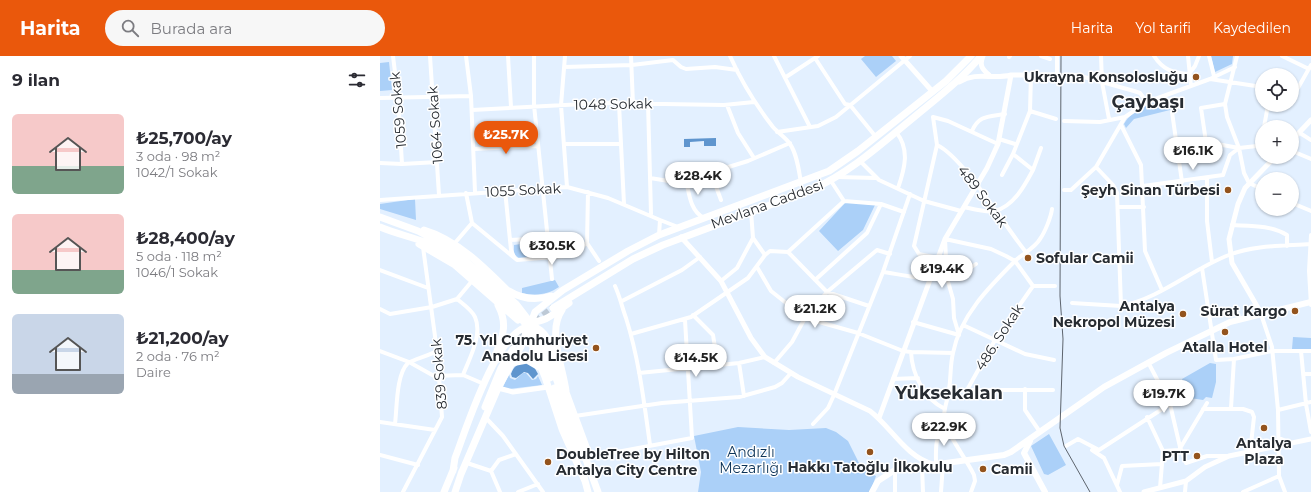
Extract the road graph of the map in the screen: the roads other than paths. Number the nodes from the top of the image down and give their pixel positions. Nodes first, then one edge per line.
1 (392, 56) edge
2 (430, 56) edge
3 (466, 56) edge
4 (508, 56) edge
5 (534, 56) edge
6 (565, 56) edge
7 (630, 56) edge
8 (730, 56) edge
9 (774, 56) edge
10 (901, 56) edge
11 (910, 56) edge
12 (971, 56) edge
13 (982, 56) edge
14 (1041, 56) edge
15 (1057, 56) edge
16 (1101, 56) edge
17 (1154, 56) edge
18 (1188, 56) edge
19 (1199, 56) edge
20 (1209, 56) edge
21 (1237, 56) edge
22 (1282, 56) edge
23 (816, 57) edge
24 (672, 58) edge
25 (1050, 59) dead end
26 (905, 60) junction
27 (632, 65) junction
28 (1235, 67) junction
29 (1310, 67) edge
30 (564, 68) junction
31 (737, 70) junction
32 (1189, 74) junction
33 (989, 75) junction
34 (1011, 75) junction
35 (1056, 75) junction
36 (1031, 76) junction
37 (786, 77) junction
38 (1212, 78) junction
39 (1102, 82) junction
40 (956, 83) junction
41 (1229, 84) junction
42 (1191, 86) junction
43 (1255, 86) edge
44 (1299, 86) edge
45 (932, 91) junction
46 (434, 96) junction
47 (471, 96) junction
48 (398, 97) junction
49 (380, 98) edge
50 (754, 102) junction
51 (1148, 102) junction
52 (648, 103) junction
53 (619, 104) junction
54 (633, 104) junction
55 (1225, 104) junction
56 (534, 105) junction
57 (561, 105) junction
58 (727, 105) junction
59 (850, 105) junction
60 (511, 107) junction
61 (472, 110) junction
62 (1030, 111) junction
63 (1172, 112) dead end
64 (1005, 114) junction
65 (1125, 117) junction
66 (1056, 119) dead end
67 (1109, 119) junction
68 (1311, 120) edge
69 (1064, 121) dead end
70 (1121, 124) junction
71 (810, 127) junction
72 (972, 131) junction
73 (777, 132) junction
74 (896, 132) junction
75 (1300, 133) joint
76 (876, 137) junction
77 (1311, 140) edge
78 (999, 142) junction
79 (790, 143) junction
80 (564, 144) junction
81 (621, 144) junction
82 (1015, 144) junction
83 (937, 145) junction
84 (538, 146) junction
85 (1255, 146) edge
86 (1041, 148) dead end
87 (1239, 148) junction
88 (474, 149) junction
89 (1013, 154) junction
90 (1299, 154) edge
91 (754, 158) junction
92 (1311, 159) edge
93 (860, 161) junction
94 (438, 162) junction
95 (380, 163) edge
96 (402, 164) junction
97 (1268, 164) edge
98 (1096, 167) junction
99 (1033, 170) junction
100 (711, 173) junction
101 (1002, 175) dead end
102 (650, 178) junction
103 (876, 178) junction
104 (1207, 178) junction
105 (834, 179) junction
106 (686, 180) junction
107 (1182, 182) junction
108 (802, 183) junction
109 (1249, 183) junction
110 (978, 186) junction
111 (1143, 186) junction
112 (1255, 186) edge
113 (543, 187) junction
114 (567, 187) junction
115 (898, 188) junction
116 (505, 190) junction
117 (1064, 190) dead end
118 (475, 192) junction
119 (588, 192) junction
120 (466, 193) junction
121 (910, 194) junction
122 (440, 195) junction
123 (380, 200) edge
124 (721, 200) dead end
125 (844, 200) junction
126 (924, 201) junction
127 (624, 204) junction
128 (881, 204) junction
129 (1299, 206) edge
130 (1144, 207) junction
131 (1118, 208) junction
132 (963, 209) junction
133 (1052, 209) dead end
134 (751, 211) junction
135 (995, 211) junction
136 (1311, 211) edge
137 (904, 212) junction
138 (651, 214) junction
139 (380, 217) edge
140 (704, 218) junction
141 (660, 220) junction
142 (472, 223) junction
143 (689, 224) junction
144 (1232, 225) junction
145 (380, 227) edge
146 (408, 227) junction
147 (679, 227) junction
148 (659, 235) junction
149 (1311, 235) edge
150 (681, 237) junction
151 (410, 238) junction
152 (548, 238) junction
153 (753, 238) junction
154 (945, 239) junction
155 (510, 240) junction
156 (588, 243) junction
157 (454, 244) junction
158 (1310, 244) edge
159 (663, 245) junction
160 (423, 246) junction
161 (1287, 246) junction
162 (1025, 251) junction
163 (788, 252) junction
164 (890, 254) junction
165 (1230, 254) junction
166 (765, 255) junction
167 (700, 257) junction
168 (514, 258) junction
169 (550, 258) junction
170 (938, 258) junction
171 (599, 261) dead end
172 (1015, 261) junction
173 (1212, 262) junction
174 (976, 264) dead end
175 (757, 267) junction
176 (1202, 268) junction
177 (380, 270) edge
178 (883, 272) junction
179 (947, 278) junction
180 (552, 279) dead end
181 (472, 280) junction
182 (815, 280) junction
183 (930, 280) junction
184 (721, 281) junction
185 (615, 286) dead end
186 (1033, 286) junction
187 (1055, 286) dead end
188 (428, 288) junction
189 (1162, 290) junction
190 (509, 291) junction
191 (827, 292) junction
192 (727, 293) junction
193 (557, 294) junction
194 (457, 299) junction
195 (622, 301) junction
196 (497, 303) junction
197 (1072, 303) dead end
198 (1311, 303) edge
199 (567, 304) junction
200 (514, 306) junction
201 (549, 306) junction
202 (869, 306) junction
203 (1121, 306) junction
204 (432, 307) junction
205 (380, 309) edge
206 (524, 309) junction
207 (1261, 313) junction
208 (553, 316) junction
209 (694, 316) junction
210 (514, 318) junction
211 (805, 318) junction
212 (685, 320) junction
213 (913, 322) junction
214 (529, 325) junction
215 (963, 325) junction
216 (1210, 331) junction
217 (858, 333) junction
218 (543, 334) junction
219 (631, 334) junction
220 (959, 335) junction
221 (995, 340) junction
222 (531, 343) junction
223 (512, 347) junction
224 (380, 351) edge
225 (437, 351) junction
226 (903, 351) junction
227 (1272, 351) junction
228 (1301, 351) junction
229 (1311, 351) edge
230 (543, 352) junction
231 (911, 352) junction
232 (953, 353) junction
233 (765, 357) junction
234 (1234, 359) junction
235 (1054, 360) dead end
236 (409, 362) junction
237 (1148, 362) junction
238 (511, 363) junction
239 (774, 363) junction
240 (739, 364) junction
241 (718, 366) junction
242 (540, 367) junction
243 (688, 369) junction
244 (639, 373) junction
245 (791, 373) junction
246 (488, 374) junction
247 (1303, 374) junction
248 (1311, 374) edge
249 (463, 375) junction
250 (440, 376) junction
251 (918, 378) junction
252 (893, 379) junction
253 (484, 384) junction
254 (548, 387) junction
255 (498, 388) junction
256 (1025, 388) junction
257 (967, 390) junction
258 (1052, 390) dead end
259 (949, 392) junction
260 (567, 393) junction
261 (834, 395) junction
262 (744, 396) junction
263 (689, 401) junction
264 (1311, 402) edge
265 (1207, 403) dead end
266 (1170, 404) junction
267 (1306, 404) junction
268 (645, 406) junction
269 (1231, 408) junction
270 (945, 409) junction
271 (1203, 409) junction
272 (1278, 410) junction
273 (1309, 413) edge
274 (575, 416) junction
275 (485, 417) junction
276 (1147, 417) junction
277 (879, 418) junction
278 (380, 422) edge
279 (395, 424) junction
280 (813, 424) dead end
281 (946, 426) junction
282 (435, 430) junction
283 (1040, 432) junction
284 (1311, 432) edge
285 (1279, 438) junction
286 (1031, 439) junction
287 (1078, 439) junction
288 (1311, 439) edge
289 (1292, 443) junction
290 (650, 445) junction
291 (1066, 446) dead end
292 (1180, 447) junction
293 (1278, 447) junction
294 (1163, 451) junction
295 (1011, 452) junction
296 (1024, 452) junction
297 (1250, 453) junction
298 (516, 454) junction
299 (380, 455) edge
300 (1229, 456) junction
301 (590, 457) junction
302 (917, 457) junction
303 (967, 461) junction
304 (467, 463) junction
305 (943, 464) junction
306 (1162, 464) junction
307 (418, 465) junction
308 (935, 465) junction
309 (922, 466) junction
310 (914, 467) junction
311 (490, 470) junction
312 (895, 470) junction
313 (453, 471) junction
314 (461, 474) junction
315 (1279, 476) junction
316 (593, 478) junction
317 (585, 480) junction
318 (1186, 481) junction
319 (538, 484) junction
320 (1117, 485) junction
321 (1160, 488) junction
322 (403, 492) edge
323 (444, 492) edge
324 (455, 492) edge
325 (500, 492) edge
326 (518, 492) edge
327 (543, 492) edge
328 (588, 492) edge
329 (598, 492) edge
330 (872, 492) edge
331 (895, 492) edge
332 (923, 492) edge
333 (941, 492) edge
334 (971, 492) edge
335 (1045, 492) edge
336 (1120, 492) edge
337 (1144, 492) edge
338 (1185, 492) edge
339 (1243, 492) edge
340 (1285, 492) edge

1 - 48 street, 1059 Sokak
2 - 46 street, 1064 Sokak
3 - 47 street
4 - 60 street
5 - 56 street
6 - 30 street
7 - 27 street
8 - 31 street
9 - 37 street
10 - 26 street
11 - 26 street
12 - 45 main road, Mevlana Caddesi
13 - 33 street
13 - 40 main road, Mevlana Caddesi
14 - 25 street
15 - 35 street
16 - 39 street
17 - 32 street
18 - 32 street
19 - 32 street
20 - 38 street
21 - 28 street
22 - 29 street
23 - 37 street
23 - 59 street
24 - 27 street
24 - 31 street
26 - 45 street
26 - 59 street
27 - 30 street
27 - 54 street
28 - 38 street
28 - 41 street
29 - 44 street
30 - 57 street
31 - 50 street
32 - 42 street
33 - 34 street
33 - 40 street
34 - 36 street
34 - 64 street
35 - 36 street
35 - 39 street
36 - 62 street
37 - 71 street
38 - 41 street
38 - 42 street
39 - 51 street
39 - 67 street
40 - 74 main road, Mevlana Caddesi
41 - 43 street
41 - 55 street
42 - 51 street
45 - 76 main road, Mevlana Caddesi
46 - 47 street
46 - 48 street
46 - 94 street, 1064 Sokak
47 - 61 street
48 - 49 street
48 - 96 street, 1059 Sokak
50 - 58 street, 1048 Sokak
50 - 73 street
51 - 65 street
52 - 54 street, 1048 Sokak
52 - 58 street, 1048 Sokak
52 - 102 street
53 - 54 street, 1048 Sokak
53 - 57 street, 1048 Sokak
53 - 81 street
55 - 87 street
55 - 87 street
56 - 57 street, 1048 Sokak
56 - 60 street, 1048 Sokak
56 - 84 street
57 - 80 street
58 - 91 street
59 - 71 street
59 - 76 street
60 - 61 street, 1048 Sokak
61 - 88 street
62 - 66 street
62 - 82 street
63 - 107 street
64 - 72 street
64 - 78 street
65 - 67 street
65 - 70 street
67 - 69 street
68 - 75 street
70 - 98 street
70 - 111 street
71 - 73 street
72 - 78 street
72 - 83 street
73 - 79 street
74 - 93 main road, Mevlana Caddesi
74 - 115 street
75 - 77 street
76 - 108 main road, Mevlana Caddesi
78 - 82 street
78 - 110 street
79 - 91 street
79 - 108 street
80 - 81 street
80 - 114 street
81 - 127 street
82 - 89 street
83 - 110 street, 489 Sokak
83 - 126 street
84 - 88 street
84 - 113 street
85 - 87 street
86 - 99 street
87 - 104 street
87 - 109 street
88 - 118 street
89 - 99 street
89 - 101 street
90 - 92 street
91 - 100 street
93 - 103 street
93 - 105 main road, Mevlana Caddesi
94 - 96 street
94 - 122 street, 1064 Sokak
95 - 96 street
97 - 109 street
98 - 117 street
98 - 131 street
99 - 135 street
100 - 106 street
100 - 124 street
102 - 106 street
102 - 138 street
103 - 105 street
103 - 115 street
104 - 107 street
104 - 173 street
105 - 125 street
105 - 134 main road, Mevlana Caddesi
106 - 140 street
107 - 111 street
108 - 140 main road, Mevlana Caddesi
109 - 112 street
109 - 144 street
110 - 132 street
110 - 135 street, 489 Sokak
111 - 130 street
113 - 114 street, 1055 Sokak
113 - 116 street, 1055 Sokak
113 - 152 street
114 - 119 street, 1055 Sokak
115 - 121 street
116 - 118 street, 1055 Sokak
116 - 155 street
118 - 120 street, 1055 Sokak
119 - 127 street, 1055 Sokak
119 - 156 street
120 - 122 street, 1055 Sokak
120 - 142 street
121 - 126 street
121 - 137 street
122 - 123 street, 1055 Sokak
125 - 128 street
125 - 163 street
126 - 132 street
126 - 170 street
127 - 138 street, 1055 Sokak
128 - 137 street
128 - 182 street
129 - 136 street
130 - 131 street
130 - 189 street
131 - 203 street
132 - 135 street
132 - 154 street
133 - 162 street
134 - 150 main road, Mevlana Caddesi
134 - 153 street
135 - 162 street, 489 Sokak
137 - 164 street
138 - 141 street, 1055 Sokak
139 - 146 main road
140 - 143 main road, Mevlana Caddesi
141 - 147 street, 1055 Sokak
141 - 148 street
142 - 157 street
142 - 168 street
143 - 147 main road, Mevlana Caddesi
143 - 201 main road, Mevlana Caddesi
144 - 161 street
144 - 165 street
145 - 151 main road
146 - 157 main road
146 - 200 main road
147 - 148 main road, Mevlana Caddesi
148 - 193 main road, Mevlana Caddesi
149 - 158 street
150 - 159 main road, Mevlana Caddesi
150 - 167 street
151 - 160 main road
151 - 200 main road
152 - 155 street
152 - 169 street
153 - 166 street
153 - 184 street
154 - 170 street
154 - 172 street
154 - 179 street
155 - 168 street
156 - 169 street
156 - 171 street
157 - 190 main road
158 - 161 street
158 - 198 street
159 - 199 main road
159 - 201 main road, Mevlana Caddesi
160 - 181 main road
160 - 188 street, 839 Sokak
161 - 165 street
162 - 172 street
163 - 166 street
163 - 182 street
164 - 178 street
164 - 191 street
165 - 173 street
165 - 207 street
166 - 175 street
167 - 184 street
167 - 195 street
168 - 169 street
169 - 180 street
170 - 183 street
172 - 186 street
172 - 215 street
173 - 176 street
174 - 179 street
175 - 192 street
175 - 211 street
176 - 189 street
176 - 216 street
177 - 188 street
178 - 183 street
178 - 202 street
179 - 183 street
179 - 220 street
181 - 194 street
181 - 196 main road
182 - 191 street
183 - 213 street
184 - 192 street
185 - 195 street
186 - 187 street
186 - 221 street, 486. Sokak
188 - 204 street, 839 Sokak
189 - 203 street
190 - 193 main road
190 - 206 main road
191 - 202 street
191 - 211 street
192 - 209 street
192 - 233 street
193 - 201 main road
194 - 204 street
194 - 249 street
195 - 219 street
196 - 210 main road
196 - 246 main road
197 - 203 street
198 - 207 main road
199 - 208 main road
199 - 260 main road
200 - 230 main road
201 - 208 main road
201 - 214 main road
202 - 217 street
204 - 205 street
204 - 225 street, 839 Sokak
206 - 210 main road
206 - 214 main road
207 - 216 main road
207 - 227 street
208 - 214 main road
209 - 212 street
209 - 241 street
210 - 214 main road
211 - 217 street
211 - 239 street
212 - 219 street
212 - 243 street
213 - 220 street
213 - 226 street
214 - 218 main road
214 - 222 main road
214 - 223 main road
214 - 223 main road
215 - 220 street
215 - 221 street
216 - 234 street
216 - 237 main road
217 - 226 street
217 - 261 street
218 - 222 main road
218 - 260 main road
219 - 244 street
220 - 232 street
221 - 235 street
221 - 257 street, 486. Sokak
222 - 242 main road
223 - 238 main road
223 - 246 main road
223 - 313 main road
223 - 314 main road
224 - 236 street
225 - 236 street
225 - 250 street, 839 Sokak
226 - 231 street
226 - 252 street
227 - 228 street
227 - 234 street
227 - 272 street
228 - 229 street
228 - 247 street
230 - 316 main road
230 - 317 main road
231 - 232 street
231 - 251 street
232 - 259 street
233 - 239 street
233 - 240 street
234 - 269 street
236 - 250 street
236 - 279 street
237 - 266 street
237 - 283 main road
238 - 242 main road
238 - 255 main road
239 - 245 street
240 - 241 street
240 - 262 street
241 - 243 street
242 - 254 main road
243 - 244 street
243 - 263 street
244 - 268 street
245 - 261 street
245 - 262 street
246 - 253 main road
247 - 248 street
247 - 267 street
249 - 250 street
249 - 253 street
250 - 282 street, 839 Sokak
251 - 252 street
251 - 270 street
252 - 277 street
253 - 313 main road
254 - 255 street
254 - 317 main road
255 - 275 main road
256 - 257 street
256 - 258 street
256 - 283 street
257 - 259 street
259 - 270 street
260 - 274 main road
261 - 277 street
261 - 280 street
262 - 263 street
263 - 268 street
263 - 290 street
264 - 267 street
265 - 271 street
266 - 276 street
266 - 292 street
267 - 272 street
267 - 273 street
268 - 274 street
268 - 290 street
269 - 271 street
269 - 297 street
270 - 281 street
271 - 292 street
272 - 285 street
273 - 284 street
274 - 301 main road
275 - 298 street
275 - 304 main road
276 - 287 street
276 - 294 street
277 - 302 street
278 - 279 street
279 - 282 street
281 - 303 street
281 - 308 street
282 - 307 street, 839 Sokak
283 - 286 main road
285 - 289 street
285 - 293 street
286 - 295 main road
286 - 296 main road
287 - 291 street
287 - 320 street
288 - 289 street
289 - 293 street
290 - 301 street
292 - 294 street
292 - 300 street
293 - 297 street
293 - 315 street
294 - 306 street
295 - 296 main road
295 - 303 main road
296 - 335 main road
297 - 300 street
298 - 311 street
298 - 319 street
299 - 307 street
300 - 318 street
301 - 316 main road
302 - 308 street
302 - 310 street
303 - 305 main road
303 - 334 street
304 - 311 street
304 - 314 main road
305 - 308 main road
305 - 333 street
306 - 320 street
306 - 321 street
307 - 322 street, 839 Sokak
308 - 309 main road
309 - 310 main road
309 - 332 street
310 - 312 main road
311 - 325 street
312 - 330 main road
312 - 331 street
313 - 323 main road
314 - 324 main road
315 - 339 street
315 - 340 street
316 - 329 main road
317 - 328 main road
318 - 321 street
318 - 338 street
319 - 326 street
319 - 327 street
320 - 336 street
321 - 337 street

